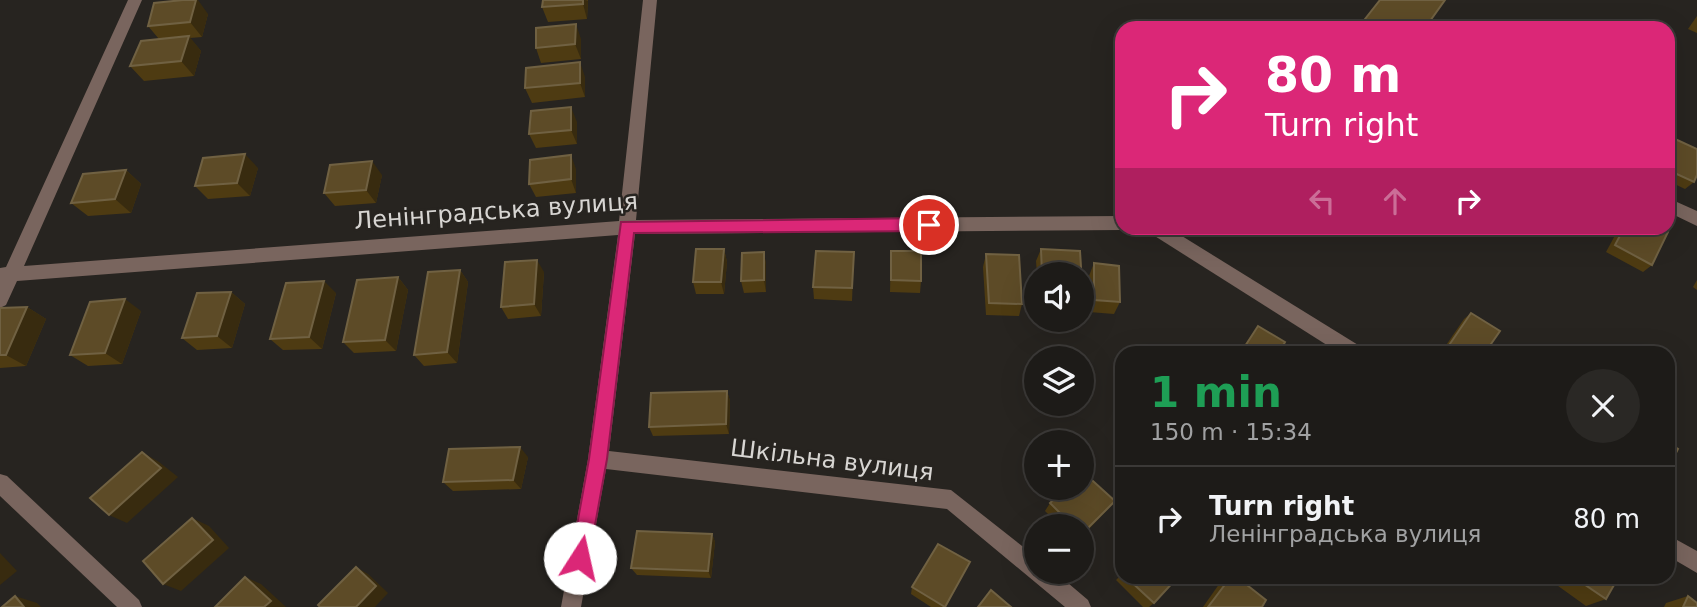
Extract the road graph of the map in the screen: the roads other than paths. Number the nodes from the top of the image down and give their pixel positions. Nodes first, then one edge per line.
1 (135, 0) edge
2 (650, 0) edge
3 (1675, 208) edge
4 (1697, 219) edge
5 (1115, 223) edge
6 (627, 227) junction
7 (1167, 235) edge
8 (7, 274) edge
9 (0, 300) edge
10 (1344, 346) edge
11 (598, 459) junction
12 (0, 482) edge
13 (1675, 550) edge
14 (1024, 560) edge
15 (1697, 564) edge
16 (1053, 584) edge
17 (128, 606) edge
18 (571, 607) edge
19 (1081, 607) edge

1 - 8 street
2 - 6 street
3 - 4 street
5 - 6 street, Ленінградська вулиця
6 - 8 street, Ленінградська вулиця
6 - 11 street
7 - 10 street
8 - 9 street
11 - 14 street, Шкільна вулиця
11 - 18 street
12 - 17 street
13 - 15 street
16 - 19 street, Шкільна вулиця

